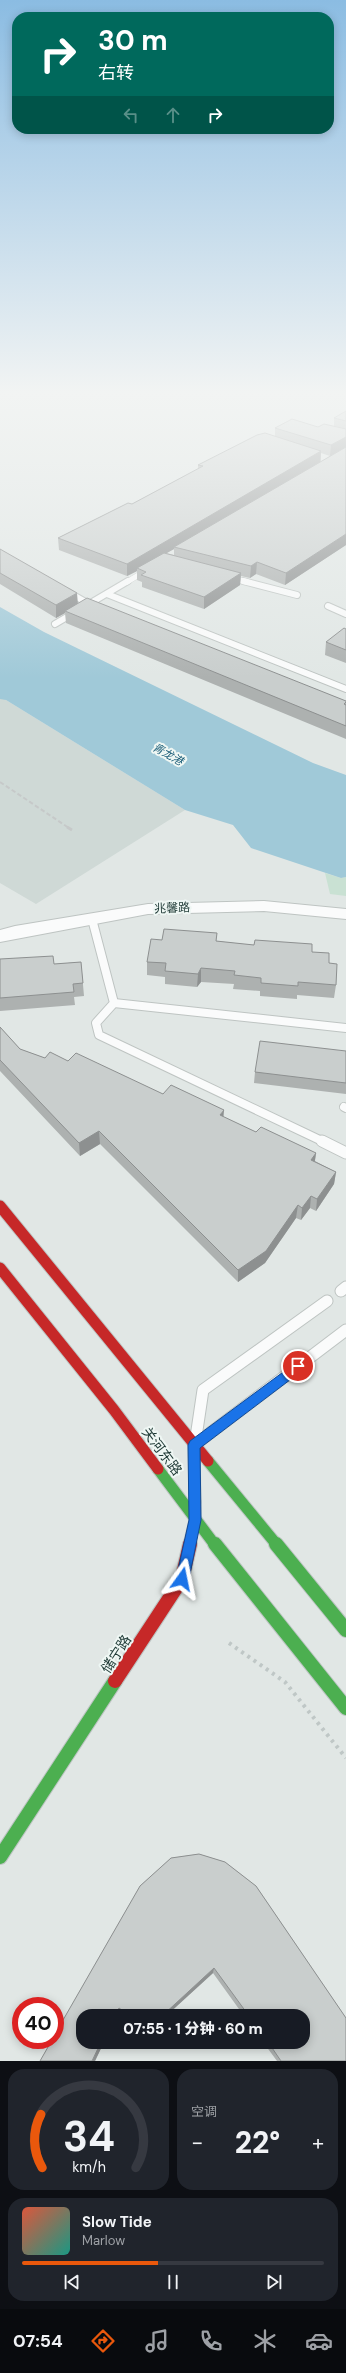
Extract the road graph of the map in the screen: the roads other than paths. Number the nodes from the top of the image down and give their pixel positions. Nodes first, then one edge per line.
1 (151, 568) edge
2 (223, 576) edge
3 (62, 588) edge
4 (107, 594) junction
5 (297, 595) dead end
6 (89, 604) junction
7 (328, 606) dead end
8 (346, 614) edge
9 (55, 624) dead end
10 (346, 688) edge
11 (346, 914) edge
12 (92, 919) junction
13 (0, 936) edge
14 (114, 1003) junction
15 (346, 1028) edge
16 (346, 1153) edge
17 (0, 1206) edge
18 (0, 1268) edge
19 (327, 1300) dead end
20 (346, 1330) edge
21 (194, 1445) junction
22 (195, 1520) junction
23 (346, 1630) edge
24 (346, 1708) edge
25 (0, 1857) edge

1 - 4 lane
2 - 5 lane
3 - 6 lane
4 - 6 lane
4 - 10 lane
6 - 9 lane
7 - 8 lane
11 - 12 street, 兆馨路
12 - 13 street, 兆馨路
12 - 14 lane
14 - 15 lane
14 - 16 lane
17 - 21 main road
18 - 22 main road, 关河东路
19 - 21 lane
20 - 21 lane
21 - 22 main road, 储宁路
21 - 23 main road
22 - 24 main road, 关河东路
22 - 25 main road, 储宁路

